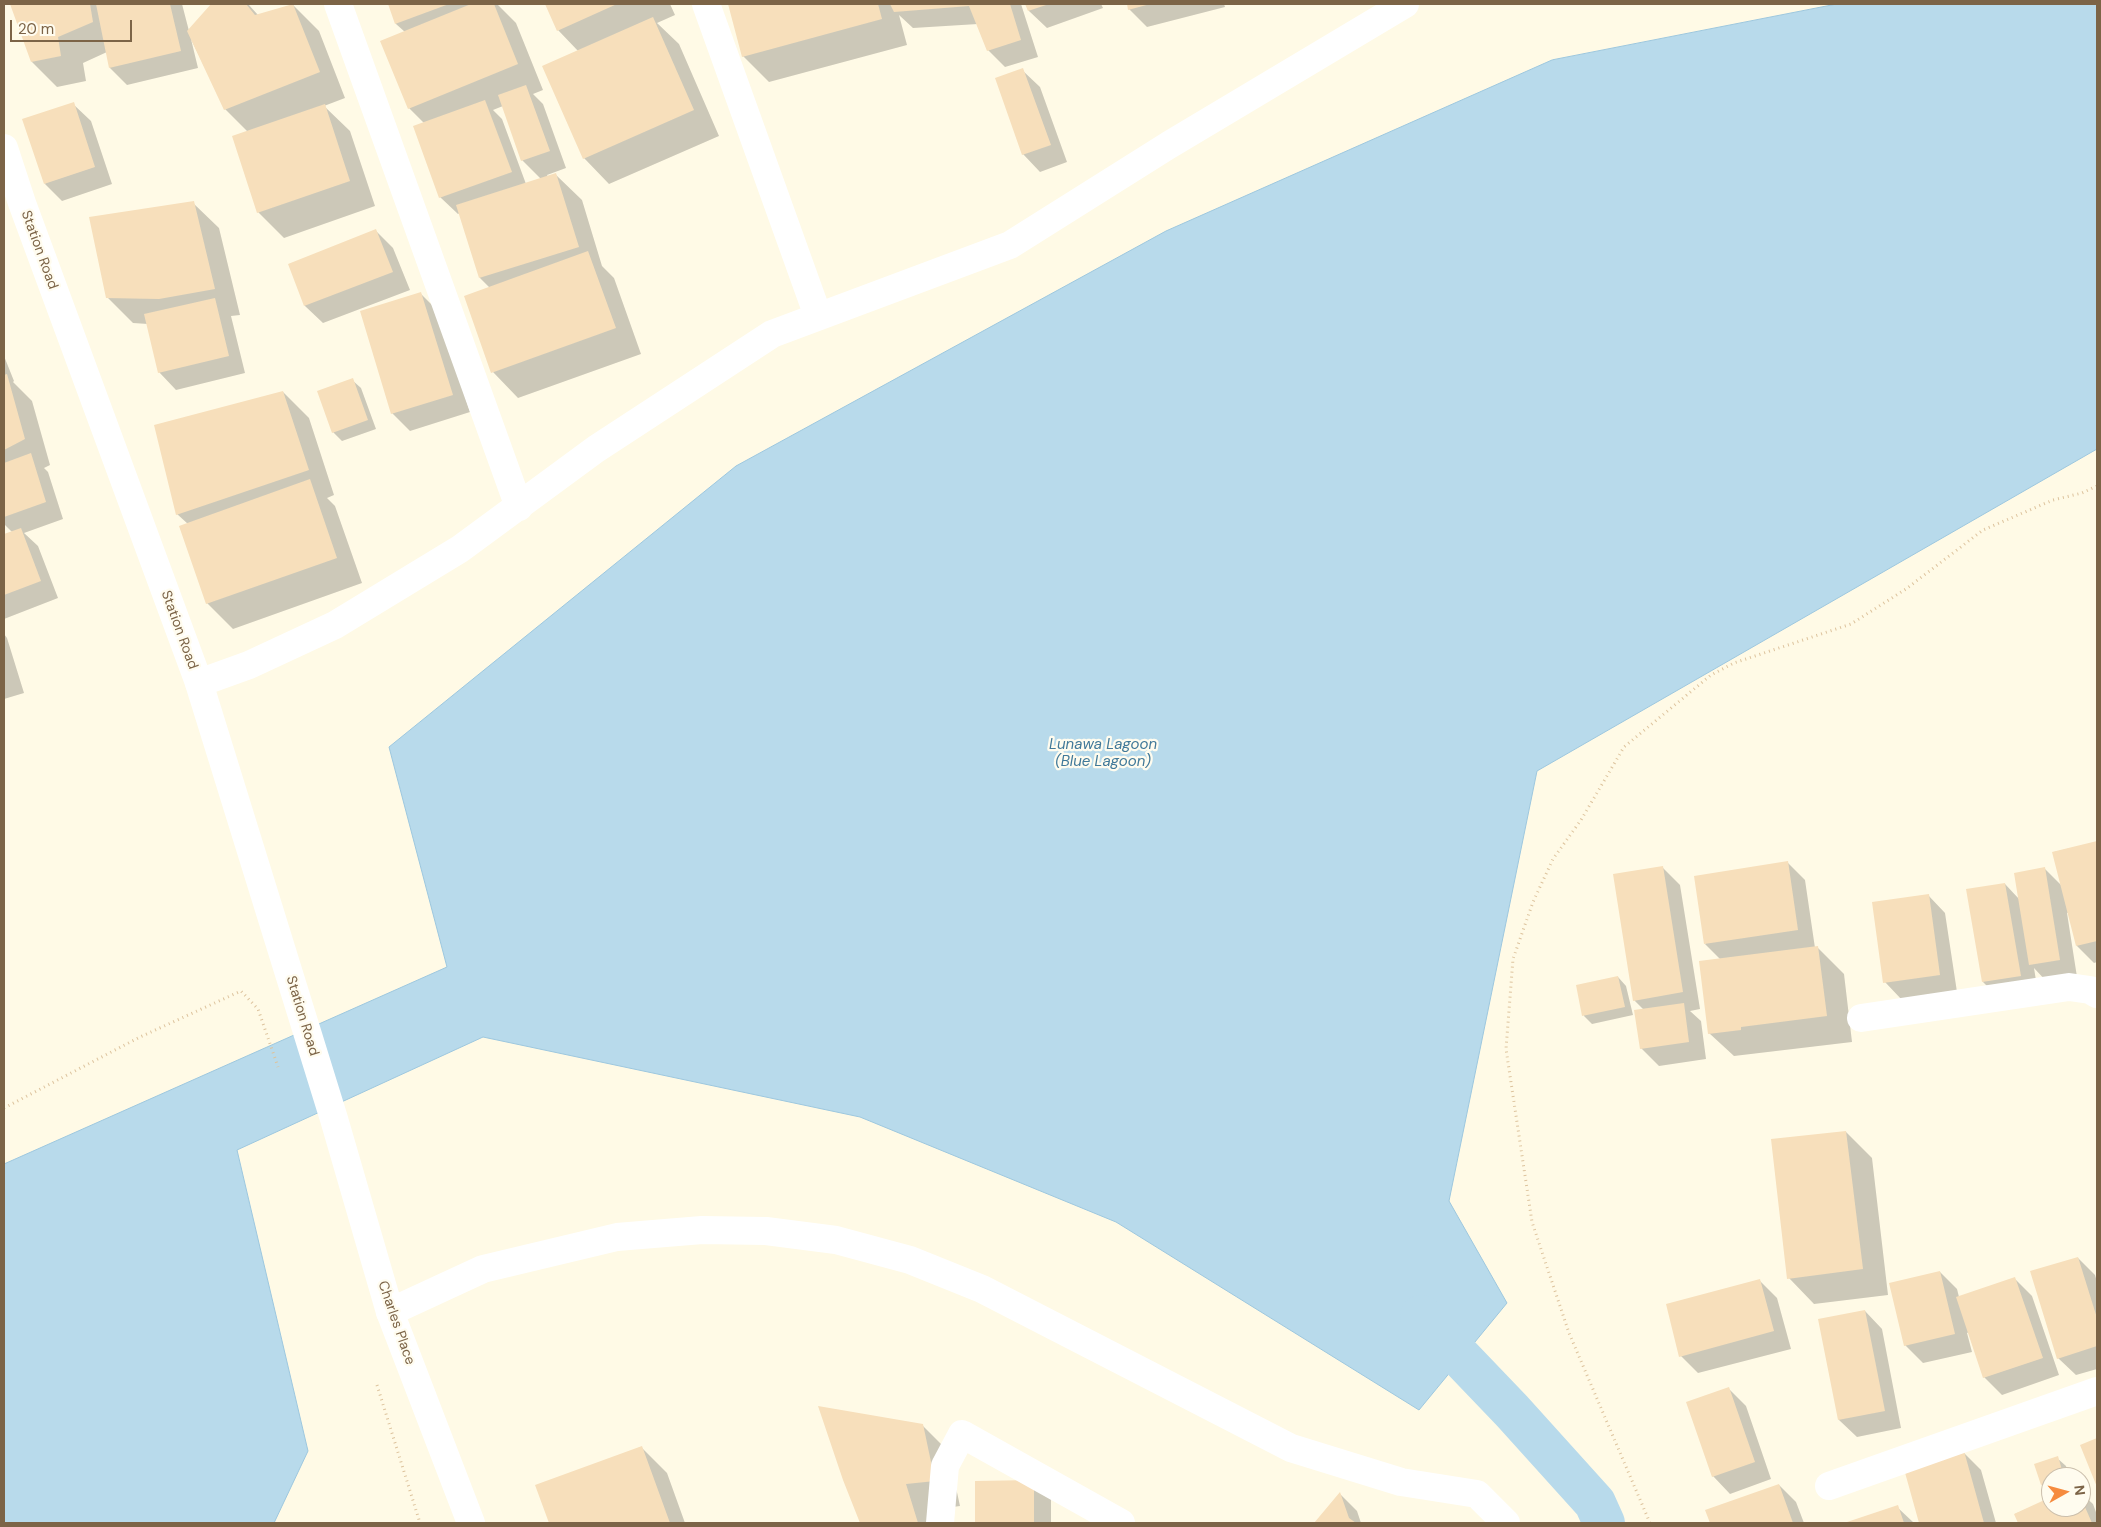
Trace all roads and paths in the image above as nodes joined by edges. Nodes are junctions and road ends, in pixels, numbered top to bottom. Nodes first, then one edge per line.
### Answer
1 (338, 4) edge
2 (706, 4) edge
3 (1405, 4) edge
4 (4, 148) edge
5 (818, 316) junction
6 (2097, 486) edge
7 (519, 507) junction
8 (199, 683) junction
9 (2097, 994) edge
10 (258, 1009) dead end
11 (1861, 1018) dead end
12 (4, 1108) edge
13 (334, 1119) joint
14 (390, 1312) junction
15 (2097, 1391) edge
16 (1828, 1486) dead end
17 (471, 1523) edge
18 (940, 1523) edge
19 (1121, 1523) edge
20 (1506, 1523) edge
21 (1650, 1523) edge

1 - 7 street
2 - 5 street
3 - 5 street
4 - 8 street, Station Road
5 - 7 street
6 - 21 path
7 - 8 street
8 - 13 street, Station Road
9 - 11 street
10 - 12 path
13 - 14 street, Charles Place
14 - 17 street, Charles Place
14 - 20 street
15 - 16 street
18 - 19 street

